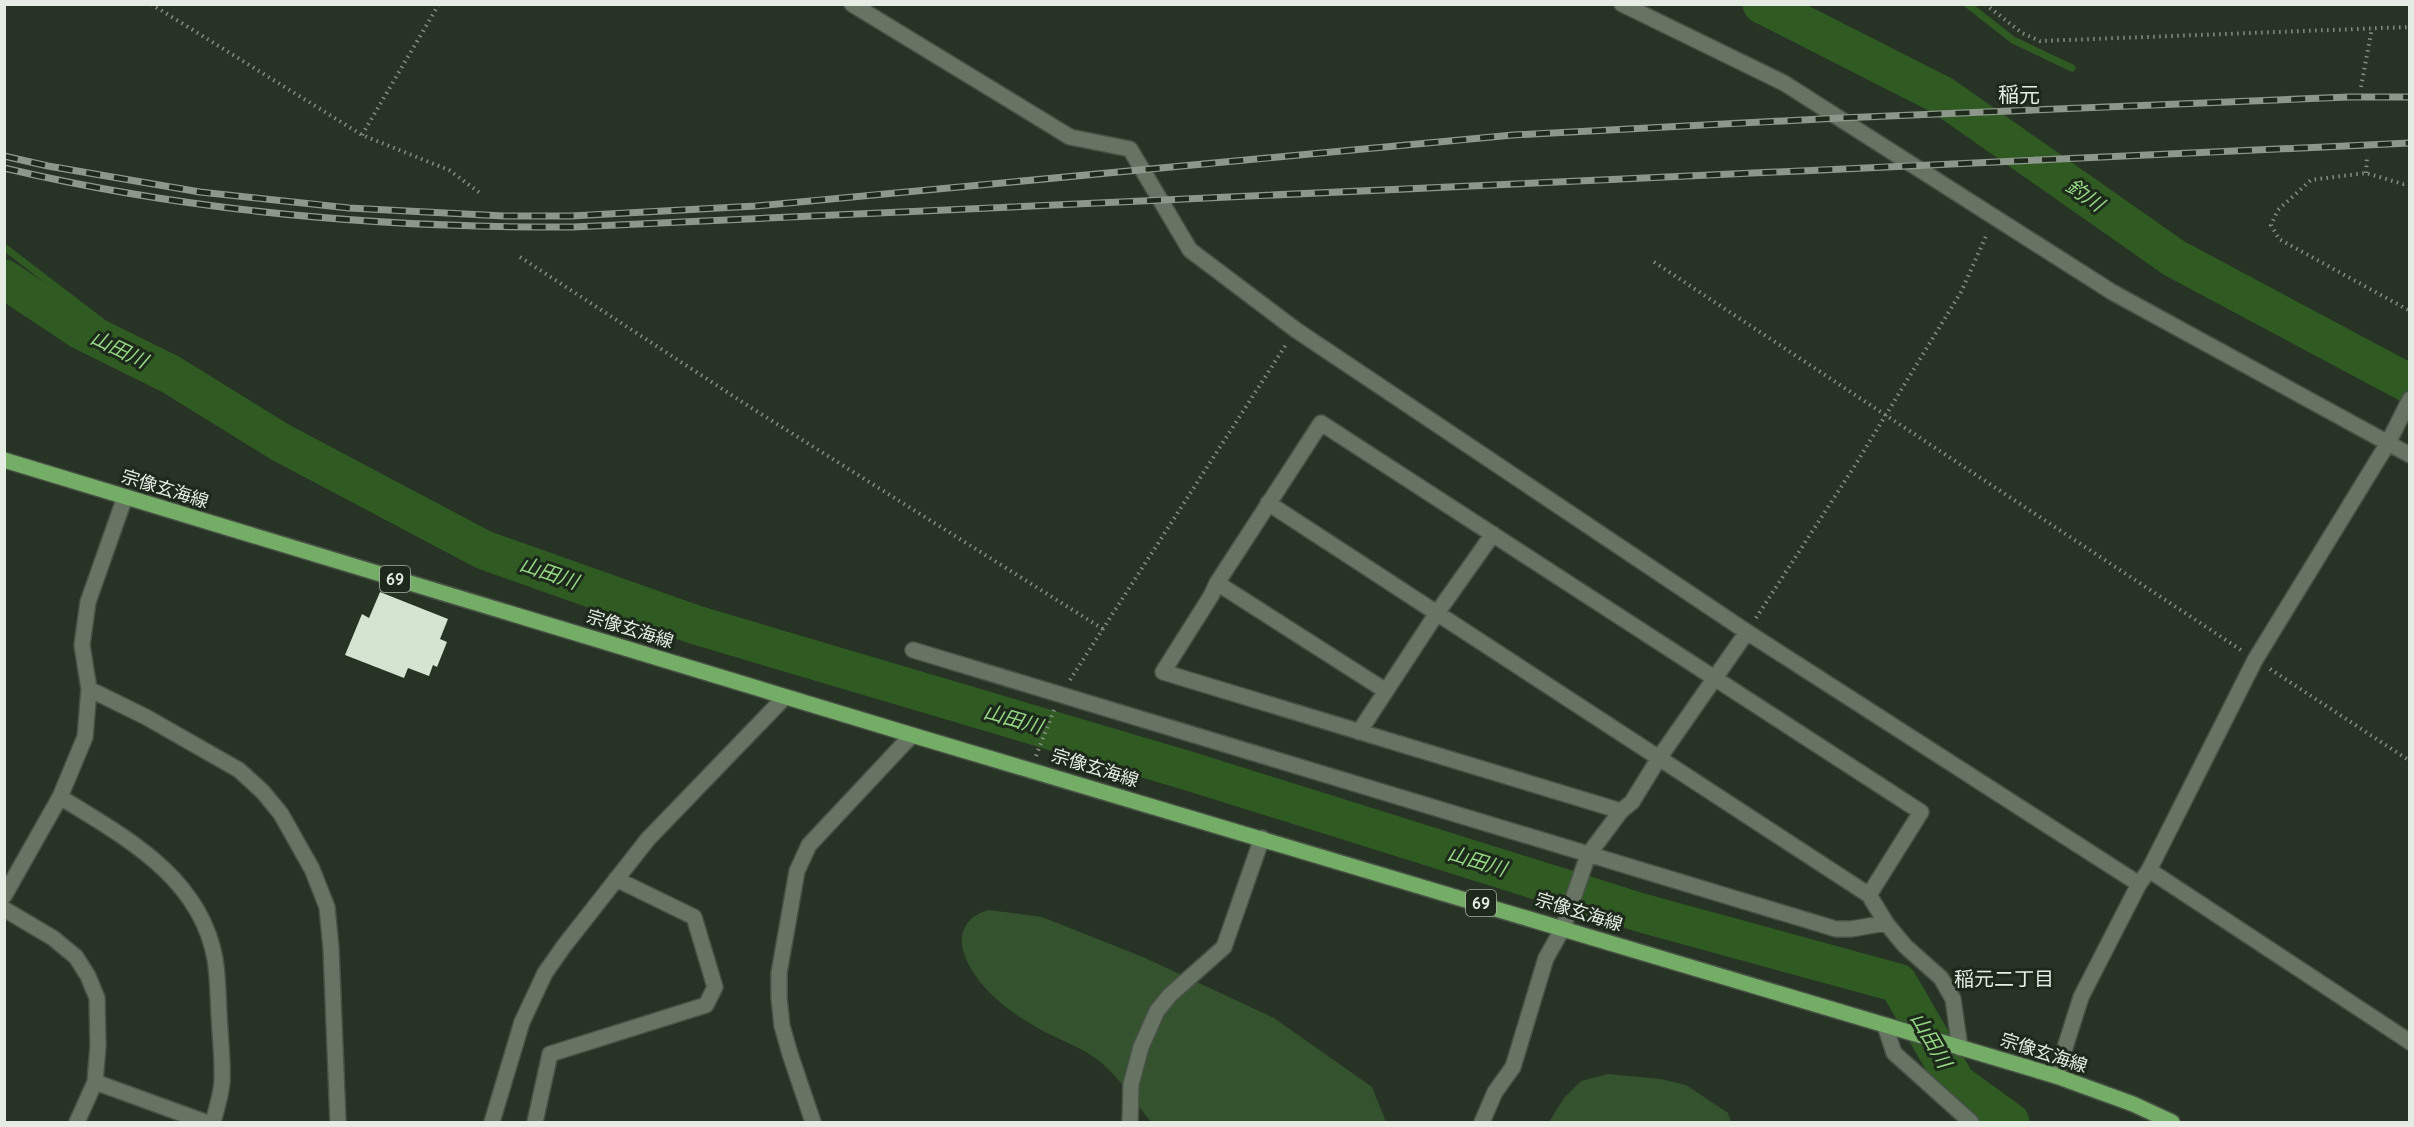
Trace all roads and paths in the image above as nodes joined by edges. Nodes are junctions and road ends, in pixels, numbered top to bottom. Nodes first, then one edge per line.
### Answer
1 (150, 4) edge
2 (439, 4) edge
3 (852, 4) edge
4 (1622, 4) edge
5 (1985, 4) edge
6 (2409, 27) edge
7 (2372, 28) junction
8 (2361, 87) dead end
9 (362, 135) junction
10 (2367, 158) dead end
11 (2366, 173) junction
12 (2409, 183) edge
13 (480, 193) dead end
14 (1995, 216) junction
15 (520, 257) dead end
16 (1654, 262) dead end
17 (2409, 311) edge
18 (1296, 330) junction
19 (2409, 399) edge
20 (1884, 414) junction
21 (2388, 440) junction
22 (2409, 455) edge
23 (4, 460) edge
24 (125, 497) junction
25 (1268, 504) junction
26 (1493, 534) junction
27 (1217, 583) junction
28 (1437, 613) junction
29 (1103, 629) junction
30 (1747, 632) junction
31 (913, 650) dead end
32 (2255, 660) junction
33 (1715, 678) junction
34 (89, 689) junction
35 (1386, 691) junction
36 (1060, 696) junction
37 (785, 697) junction
38 (1359, 732) junction
39 (912, 735) junction
40 (1659, 758) junction
41 (2409, 761) edge
42 (1031, 770) junction
43 (60, 797) junction
44 (1621, 811) junction
45 (1262, 838) junction
46 (1588, 855) junction
47 (2149, 870) junction
48 (616, 879) junction
49 (2139, 884) junction
50 (4, 896) edge
51 (1869, 896) junction
52 (4, 909) edge
53 (1886, 923) junction
54 (1563, 928) junction
55 (1885, 1026) junction
56 (2409, 1042) edge
57 (1960, 1048) junction
58 (2056, 1076) junction
59 (95, 1082) junction
60 (77, 1122) edge
61 (205, 1122) edge
62 (213, 1122) edge
63 (338, 1122) edge
64 (492, 1122) edge
65 (535, 1122) edge
66 (813, 1122) edge
67 (1130, 1122) edge
68 (1482, 1122) edge
69 (1971, 1122) edge
70 (2172, 1122) edge

1 - 9 path
2 - 9 path
3 - 18 street
4 - 14 street
5 - 7 path
6 - 7 path
7 - 8 path
9 - 13 path
10 - 11 path
11 - 12 path
11 - 17 path
14 - 20 path
14 - 21 street
15 - 29 path
16 - 20 path
18 - 29 path
18 - 30 street
19 - 21 street
20 - 30 path
20 - 32 path
21 - 22 street
21 - 32 street
23 - 24 main road, 宗像玄海線 / 69
24 - 34 street
24 - 37 main road, 宗像玄海線 / 69
25 - 26 street
25 - 27 street
25 - 28 street
26 - 28 street
26 - 33 street
27 - 35 street
27 - 38 street
28 - 35 street
28 - 40 street
29 - 36 path
30 - 33 street
30 - 49 street
31 - 36 street
32 - 41 path
32 - 47 street
33 - 40 street
33 - 51 street
34 - 43 street
34 - 63 street
35 - 38 street
36 - 42 path
36 - 46 street
37 - 39 main road, 宗像玄海線 / 69
37 - 48 street
38 - 44 street
39 - 42 main road, 宗像玄海線 / 69
39 - 66 street
40 - 44 street
40 - 51 street
42 - 45 main road, 宗像玄海線 / 69
43 - 50 street
43 - 62 street
44 - 46 street
45 - 54 main road, 宗像玄海線 / 69
45 - 67 street
46 - 53 street
46 - 54 street
47 - 49 street
47 - 56 street
48 - 64 street
48 - 65 street
49 - 58 street
51 - 53 street
52 - 59 street
53 - 57 street
54 - 55 main road, 宗像玄海線 / 69
54 - 68 street
55 - 57 main road, 宗像玄海線 / 69
55 - 69 street
57 - 58 main road, 宗像玄海線 / 69
58 - 70 main road, 宗像玄海線 / 69
59 - 60 street
59 - 61 street

